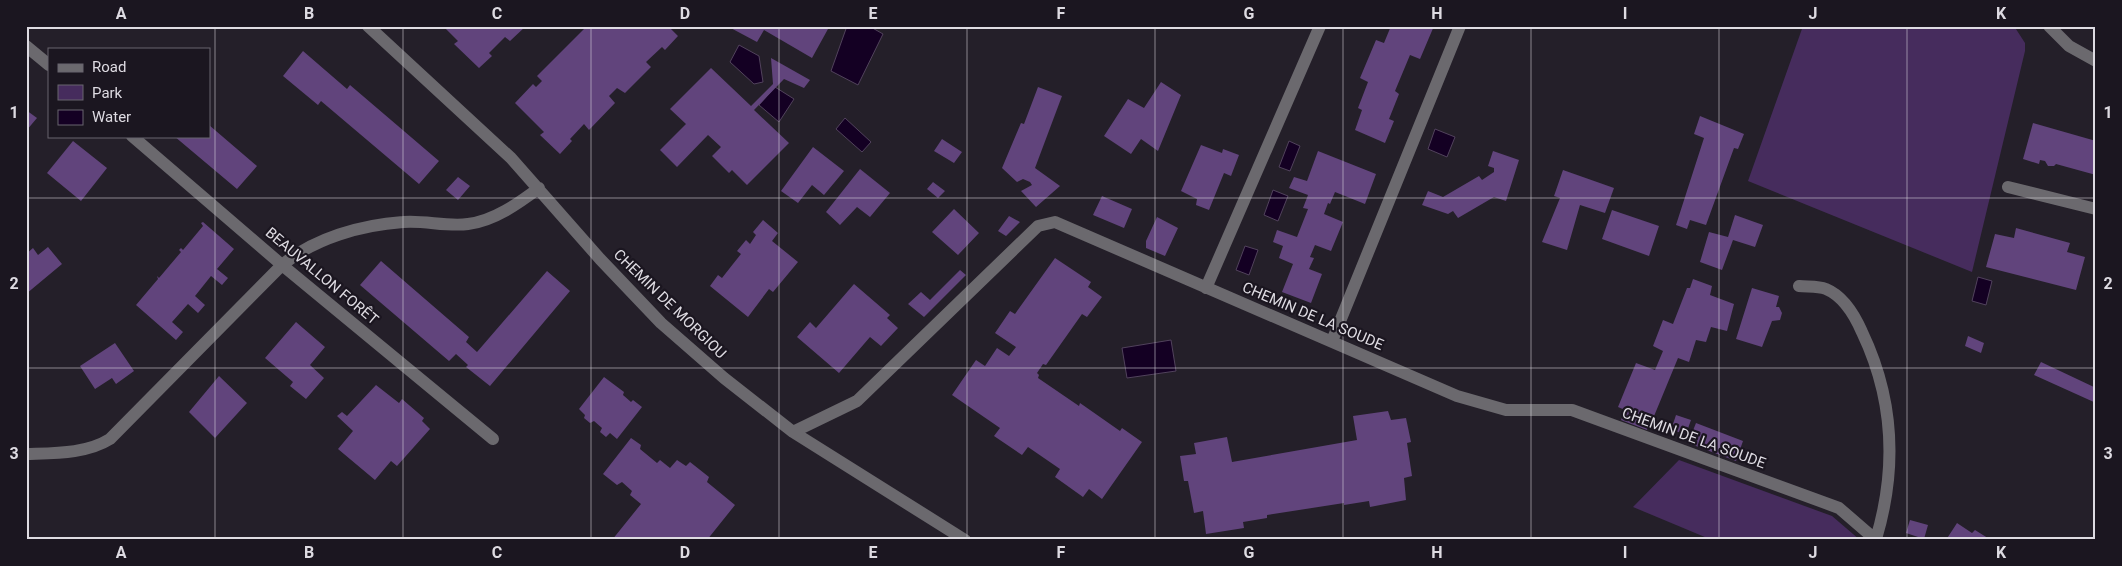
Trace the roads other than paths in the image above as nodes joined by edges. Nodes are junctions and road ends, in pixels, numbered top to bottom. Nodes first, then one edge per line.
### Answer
1 (368, 26) edge
2 (1320, 26) edge
3 (1460, 26) edge
4 (2049, 26) edge
5 (26, 46) edge
6 (2096, 61) edge
7 (48, 64) edge
8 (134, 138) edge
9 (2008, 187) dead end
10 (539, 188) junction
11 (2096, 209) edge
12 (282, 265) junction
13 (1799, 286) dead end
14 (1206, 288) junction
15 (1332, 340) junction
16 (793, 432) junction
17 (493, 438) dead end
18 (26, 454) edge
19 (965, 540) edge
20 (1876, 540) edge

1 - 10 street, CHEMIN DE MORGIOU
2 - 14 street
3 - 15 street
4 - 6 street
5 - 7 street
8 - 12 street, BEAUVALLON FORÊT
9 - 11 street
10 - 12 street
10 - 16 street, CHEMIN DE MORGIOU
12 - 17 street, BEAUVALLON FORÊT
12 - 18 street
13 - 20 street
14 - 15 street, CHEMIN DE LA SOUDE
14 - 16 street, CHEMIN DE LA SOUDE
15 - 20 street, CHEMIN DE LA SOUDE
16 - 19 street, CHEMIN DE MORGIOU

